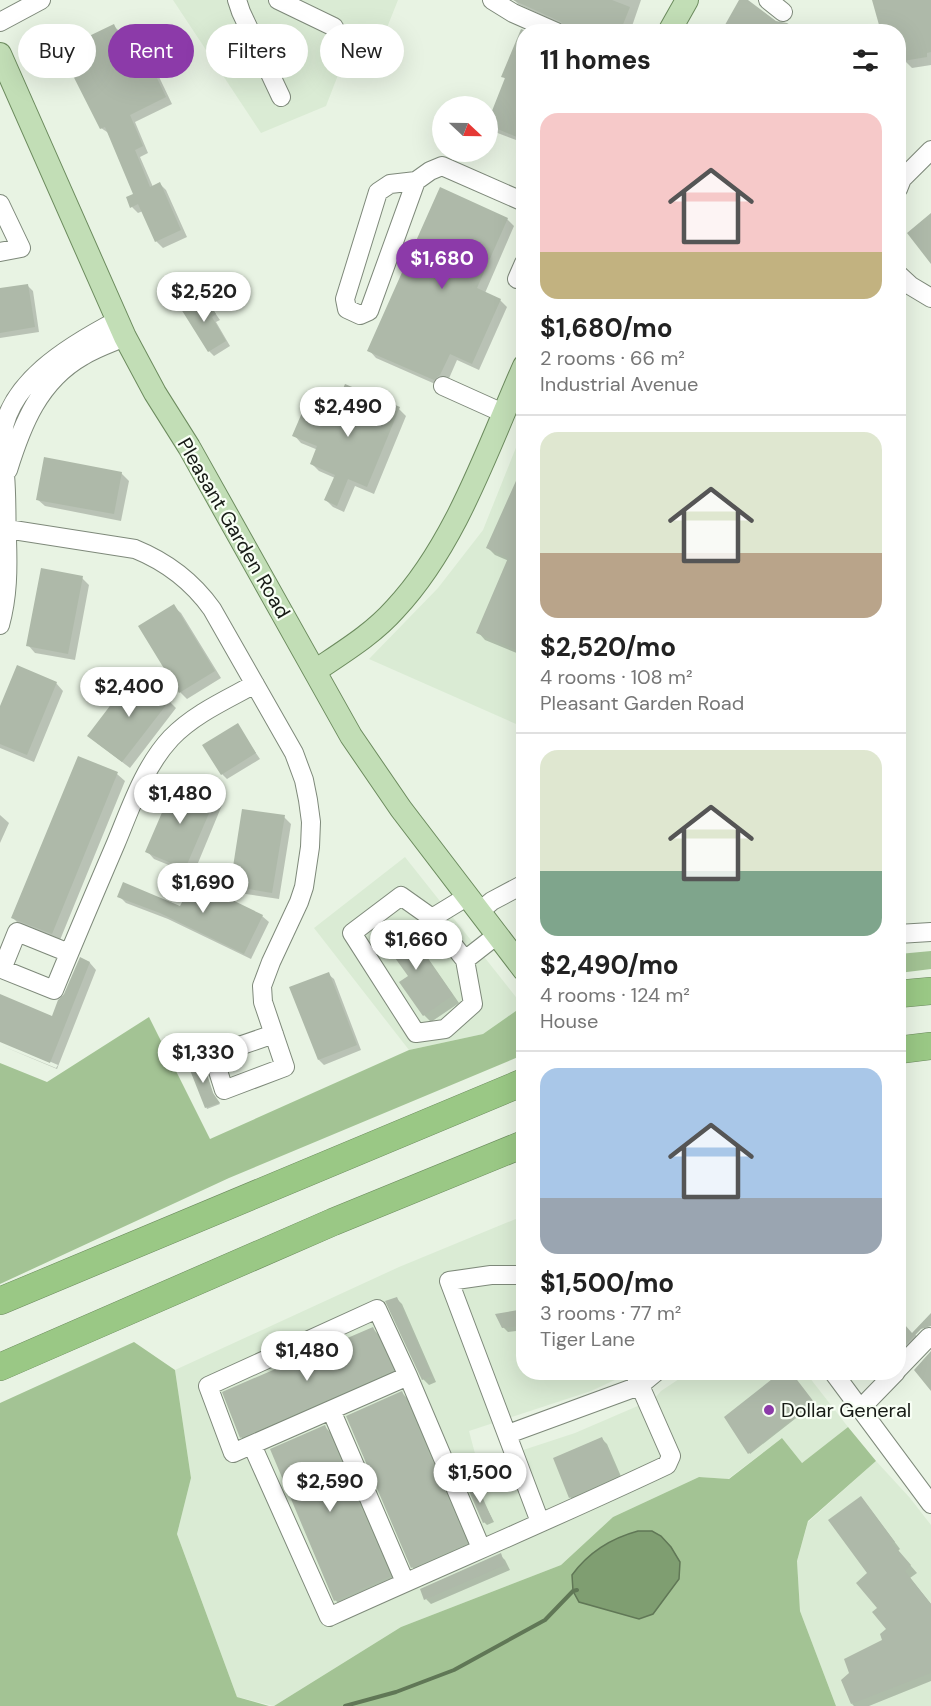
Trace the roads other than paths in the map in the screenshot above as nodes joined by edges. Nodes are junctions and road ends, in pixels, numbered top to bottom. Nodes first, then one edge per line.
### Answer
1 (41, 0) edge
2 (237, 0) edge
3 (278, 0) edge
4 (492, 0) edge
5 (687, 0) edge
6 (0, 22) edge
7 (328, 24) edge
8 (538, 24) edge
9 (674, 24) edge
10 (0, 54) edge
11 (281, 97) dead end
12 (931, 150) edge
13 (906, 175) edge
14 (416, 182) junction
15 (516, 198) edge
16 (0, 204) edge
17 (0, 252) edge
18 (906, 281) edge
19 (931, 298) edge
20 (122, 329) junction
21 (516, 384) edge
22 (443, 386) dead end
23 (503, 412) junction
24 (7, 529) junction
25 (1, 614) edge
26 (315, 670) junction
27 (255, 684) junction
28 (516, 888) edge
29 (474, 903) junction
30 (432, 918) junction
31 (931, 932) edge
32 (906, 934) edge
33 (497, 935) junction
34 (69, 953) dead end
35 (465, 960) junction
36 (516, 960) edge
37 (931, 991) edge
38 (906, 993) edge
39 (274, 1034) dead end
40 (931, 1046) edge
41 (906, 1049) edge
42 (516, 1085) edge
43 (516, 1147) edge
44 (516, 1275) edge
45 (0, 1301) edge
46 (929, 1337) dead end
47 (906, 1361) edge
48 (0, 1367) edge
49 (408, 1376) junction
50 (634, 1380) edge
51 (636, 1380) edge
52 (839, 1380) edge
53 (888, 1380) edge
54 (861, 1408) junction
55 (331, 1410) junction
56 (508, 1434) junction
57 (252, 1445) junction
58 (931, 1504) edge
59 (540, 1522) junction
60 (481, 1548) junction
61 (405, 1582) junction

1 - 6 street
2 - 11 street
3 - 7 street
4 - 8 street
5 - 9 main road
10 - 20 main road, Pleasant Garden Road
12 - 13 street
14 - 14 street
14 - 15 street
16 - 17 street
18 - 19 street
20 - 24 street
20 - 26 main road, Pleasant Garden Road
21 - 23 main road
22 - 23 street
23 - 26 main road
24 - 25 street
24 - 27 street
26 - 29 main road, Pleasant Garden Road
27 - 34 street
27 - 39 street
28 - 29 street
29 - 30 street
29 - 33 main road, Pleasant Garden Road
30 - 35 street
30 - 35 street
31 - 32 street
33 - 35 street
33 - 36 main road, Pleasant Garden Road
37 - 38 highway
40 - 41 highway
42 - 45 highway
43 - 48 highway
44 - 56 street
46 - 47 street
49 - 55 street
49 - 57 street
49 - 60 street
50 - 56 street
51 - 59 street
52 - 54 street
53 - 54 street
54 - 58 street
55 - 57 street
55 - 61 street
56 - 59 street
57 - 61 street
59 - 60 street
60 - 61 street

